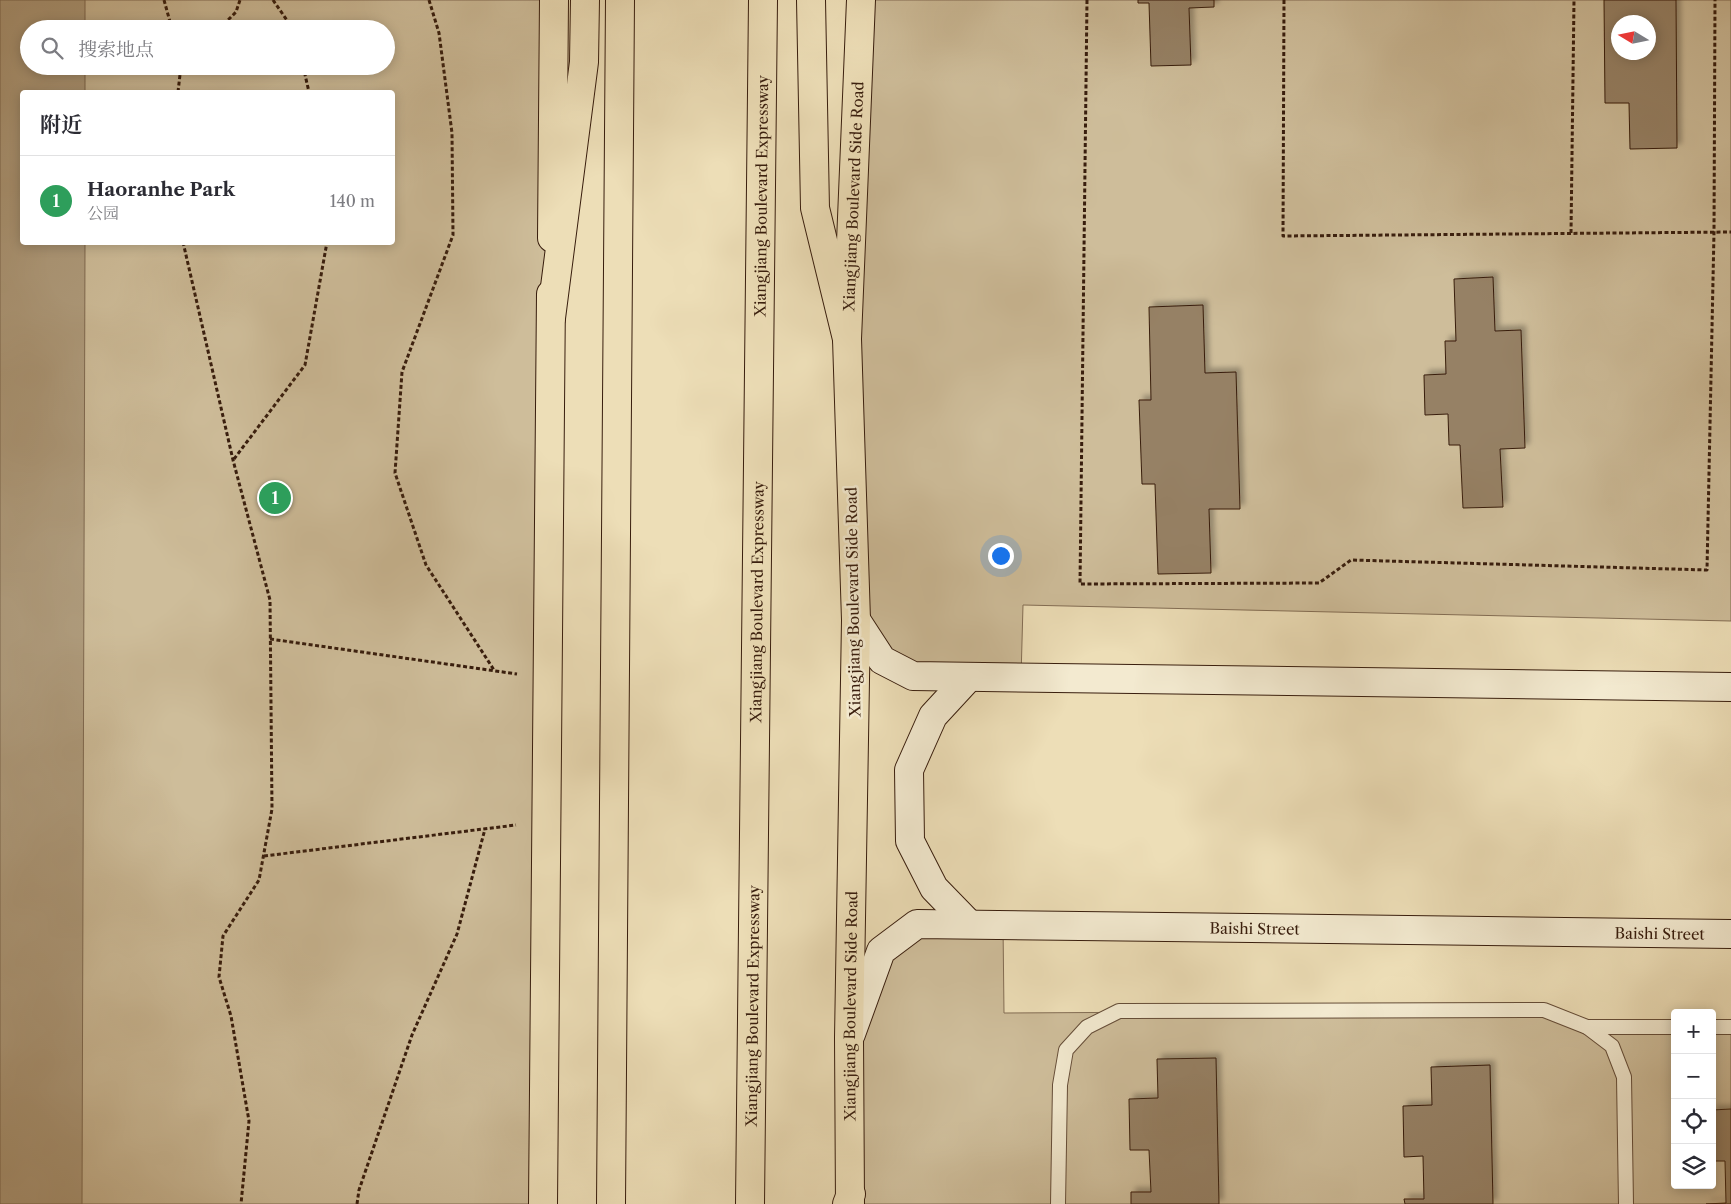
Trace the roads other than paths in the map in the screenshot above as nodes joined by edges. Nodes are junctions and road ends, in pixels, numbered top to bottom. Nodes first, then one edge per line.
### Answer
1 (554, 0) edge
2 (585, 0) edge
3 (620, 0) edge
4 (762, 0) edge
5 (811, 0) edge
6 (861, 0) edge
7 (551, 318) junction
8 (847, 339) junction
9 (856, 620) junction
10 (969, 677) junction
11 (1731, 686) edge
12 (969, 924) junction
13 (1731, 934) edge
14 (1731, 1026) edge
15 (1587, 1027) junction
16 (1671, 1027) edge
17 (1716, 1027) edge
18 (849, 1038) junction
19 (849, 1201) edge
20 (543, 1204) edge
21 (610, 1204) edge
22 (750, 1204) edge
23 (1058, 1204) edge
24 (1626, 1204) edge

1 - 7 main road
2 - 7 main road
3 - 21 main road
4 - 22 main road, Xiangjiang Boulevard Expressway
5 - 8 main road
6 - 8 main road, Xiangjiang Boulevard Side Road
7 - 20 main road
8 - 9 main road, Xiangjiang Boulevard Side Road
9 - 10 street
9 - 18 main road, Xiangjiang Boulevard Side Road
10 - 11 street
10 - 12 street
12 - 13 street, Baishi Street
12 - 18 street, Baishi Street
14 - 17 lane
15 - 16 lane
15 - 23 lane
15 - 24 lane
18 - 19 main road, Xiangjiang Boulevard Side Road

